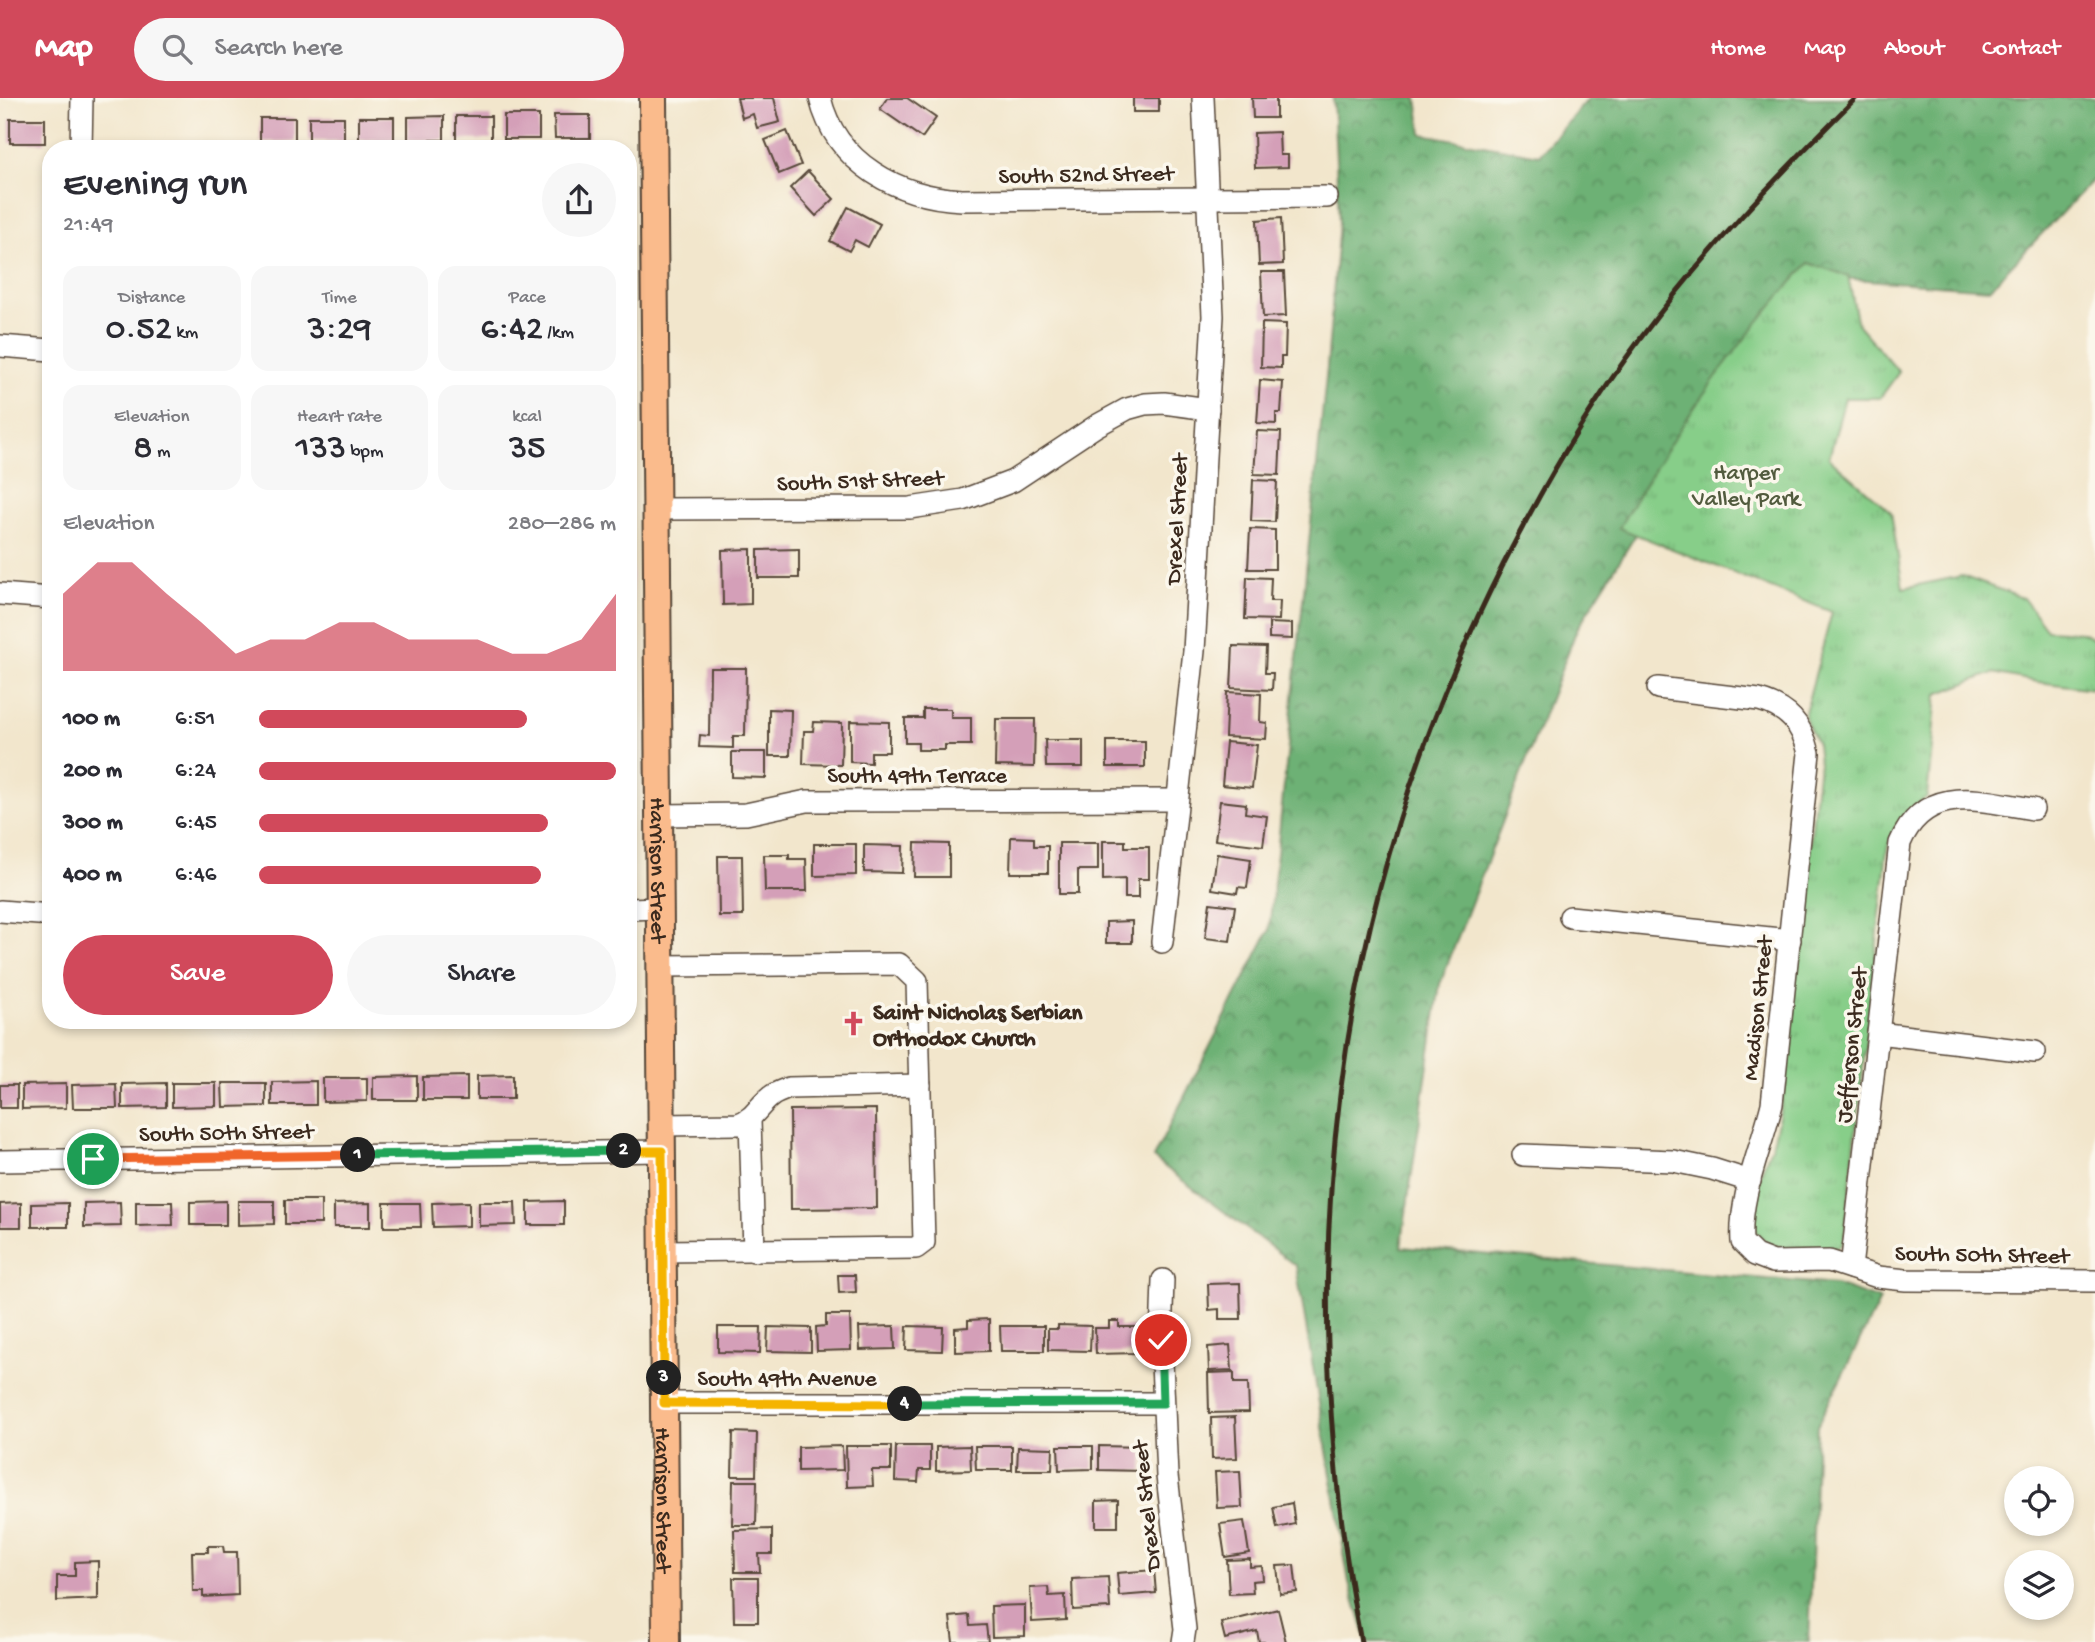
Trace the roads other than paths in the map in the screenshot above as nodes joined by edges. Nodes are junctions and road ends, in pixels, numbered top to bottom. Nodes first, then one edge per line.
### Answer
1 (82, 98) edge
2 (653, 98) edge
3 (820, 98) edge
4 (1203, 98) edge
5 (81, 140) edge
6 (1327, 197) dead end
7 (1208, 198) junction
8 (0, 346) edge
9 (42, 349) edge
10 (1208, 409) junction
11 (657, 509) junction
12 (0, 594) edge
13 (42, 597) edge
14 (1658, 688) dead end
15 (1177, 800) junction
16 (2034, 809) dead end
17 (659, 815) junction
18 (660, 908) junction
19 (637, 909) edge
20 (0, 912) edge
21 (42, 914) edge
22 (1570, 917) dead end
23 (1790, 940) junction
24 (1162, 942) dead end
25 (661, 966) junction
26 (1878, 1033) junction
27 (2035, 1052) dead end
28 (920, 1085) junction
29 (750, 1120) junction
30 (662, 1138) junction
31 (1523, 1155) dead end
32 (0, 1161) edge
33 (1750, 1181) junction
34 (1748, 1248) joint
35 (663, 1251) junction
36 (754, 1251) junction
37 (1852, 1268) junction
38 (1163, 1280) dead end
39 (2095, 1281) edge
40 (664, 1403) junction
41 (1163, 1403) junction
42 (666, 1642) edge
43 (1183, 1642) edge

1 - 5 street
2 - 11 main road, Harrison Street
3 - 7 street, South 52nd Street
4 - 7 street, Drexel Street
6 - 7 street, South 52nd Street
7 - 10 street, Drexel Street
8 - 9 street
10 - 11 street, South 51st Street
10 - 15 street, Drexel Street
11 - 17 main road, Harrison Street
12 - 13 street
14 - 23 street, Madison Street
15 - 17 street, South 49th Terrace
15 - 24 street, Drexel Street
16 - 26 street, Jefferson Street
17 - 18 main road, Harrison Street
18 - 19 street
18 - 25 main road, Harrison Street
20 - 21 street
22 - 23 street
23 - 33 street, Madison Street
25 - 28 street
25 - 30 main road, Harrison Street
26 - 27 street
26 - 37 street, Jefferson Street
28 - 29 street
28 - 36 street
29 - 30 street, South 50th Street
29 - 36 street
30 - 32 street, South 50th Street
30 - 35 main road, Harrison Street
31 - 33 street
33 - 34 street, Madison Street
34 - 37 street, South 50th Street
35 - 36 street
35 - 40 main road, Harrison Street
37 - 39 street, South 50th Street
38 - 41 street, Drexel Street
40 - 41 street, South 49th Avenue
40 - 42 main road, Harrison Street
41 - 43 street, Drexel Street

